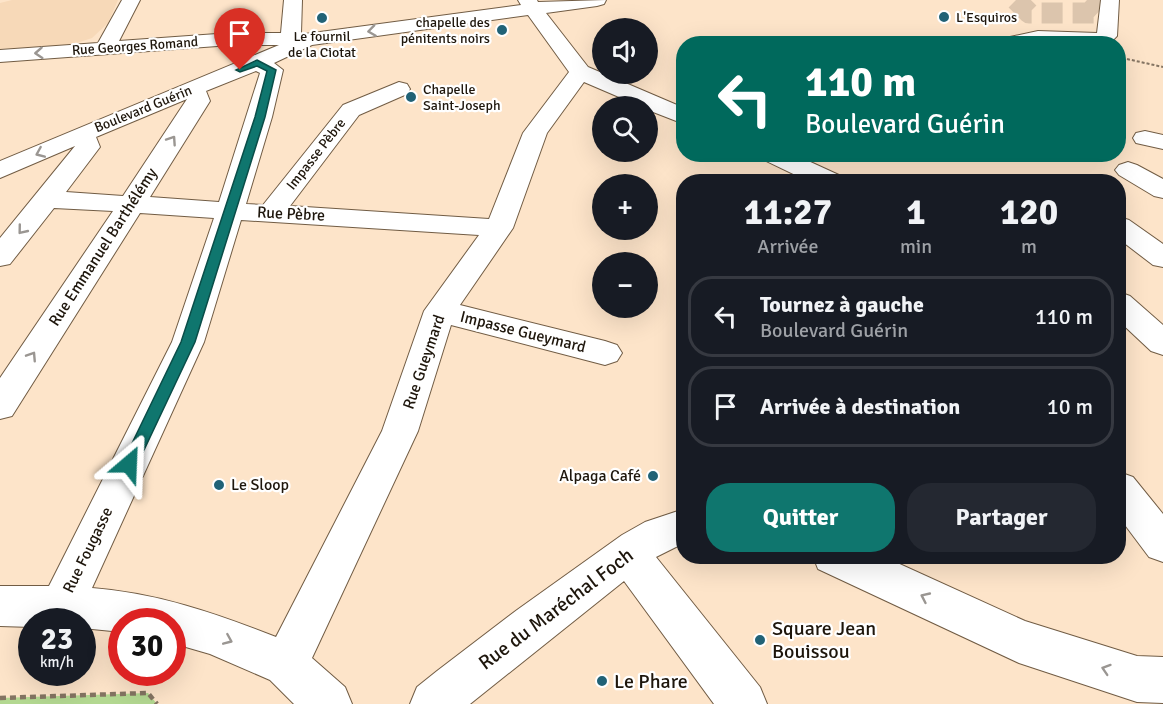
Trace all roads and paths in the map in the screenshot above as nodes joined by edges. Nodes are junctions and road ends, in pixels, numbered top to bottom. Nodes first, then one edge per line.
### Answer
1 (131, 0) edge
2 (293, 0) edge
3 (597, 0) edge
4 (1110, 0) edge
5 (530, 4) edge
6 (1107, 36) edge
7 (298, 39) junction
8 (105, 48) junction
9 (0, 56) edge
10 (1126, 59) edge
11 (257, 63) junction
12 (1163, 68) edge
13 (580, 72) junction
14 (399, 89) dead end
15 (190, 90) junction
16 (676, 114) edge
17 (78, 136) junction
18 (788, 162) edge
19 (0, 170) edge
20 (1128, 170) dead end
21 (815, 174) edge
22 (1163, 190) edge
23 (46, 199) junction
24 (129, 206) junction
25 (229, 211) junction
26 (271, 212) junction
27 (499, 228) junction
28 (1126, 231) edge
29 (0, 257) edge
30 (1163, 258) edge
31 (1126, 309) edge
32 (440, 311) junction
33 (1163, 343) edge
34 (605, 353) dead end
35 (0, 406) edge
36 (1126, 497) edge
37 (676, 527) edge
38 (1163, 544) edge
39 (628, 554) junction
40 (857, 564) edge
41 (0, 606) edge
42 (61, 607) junction
43 (108, 610) edge
44 (186, 626) edge
45 (286, 664) junction
46 (1163, 680) edge
47 (0, 698) edge
48 (157, 704) edge
49 (328, 704) edge
50 (434, 704) edge
51 (742, 704) edge

1 - 8 street
2 - 7 street
3 - 5 street, Boulevard Guérin
4 - 6 street
5 -> 7 street, Boulevard Guérin
5 - 13 street
7 - 8 street, Rue Georges Romand
7 - 11 street, Boulevard Guérin
8 -> 9 street, Rue Georges Romand
10 - 12 path
11 - 15 street, Boulevard Guérin
11 - 25 street, Rue Fougasse
13 - 16 street
13 - 27 street, Rue Gueymard
14 - 26 street, Impasse Pèbre
15 - 17 street, Boulevard Guérin
24 -> 15 street, Rue Emmanuel Barthélémy
17 -> 19 street, Boulevard Guérin
17 - 23 street
18 - 21 street
20 - 22 street
23 - 24 street, Rue Pèbre
23 -> 29 street
24 - 25 street, Rue Pèbre
35 -> 24 street, Rue Emmanuel Barthélémy
25 - 26 street, Rue Pèbre
25 - 42 street, Rue Fougasse
26 - 27 street, Rue Pèbre
27 - 32 street, Rue Gueymard
28 - 30 street
31 - 33 street
32 - 34 street, Impasse Gueymard
32 - 45 street, Rue Gueymard
36 - 38 street
37 - 39 street, Rue du Maréchal Foch
39 - 50 street, Rue du Maréchal Foch
39 - 51 street
46 -> 40 street
41 - 42 street
42 - 43 street
44 -> 45 street
45 - 49 street
47 - 48 path

